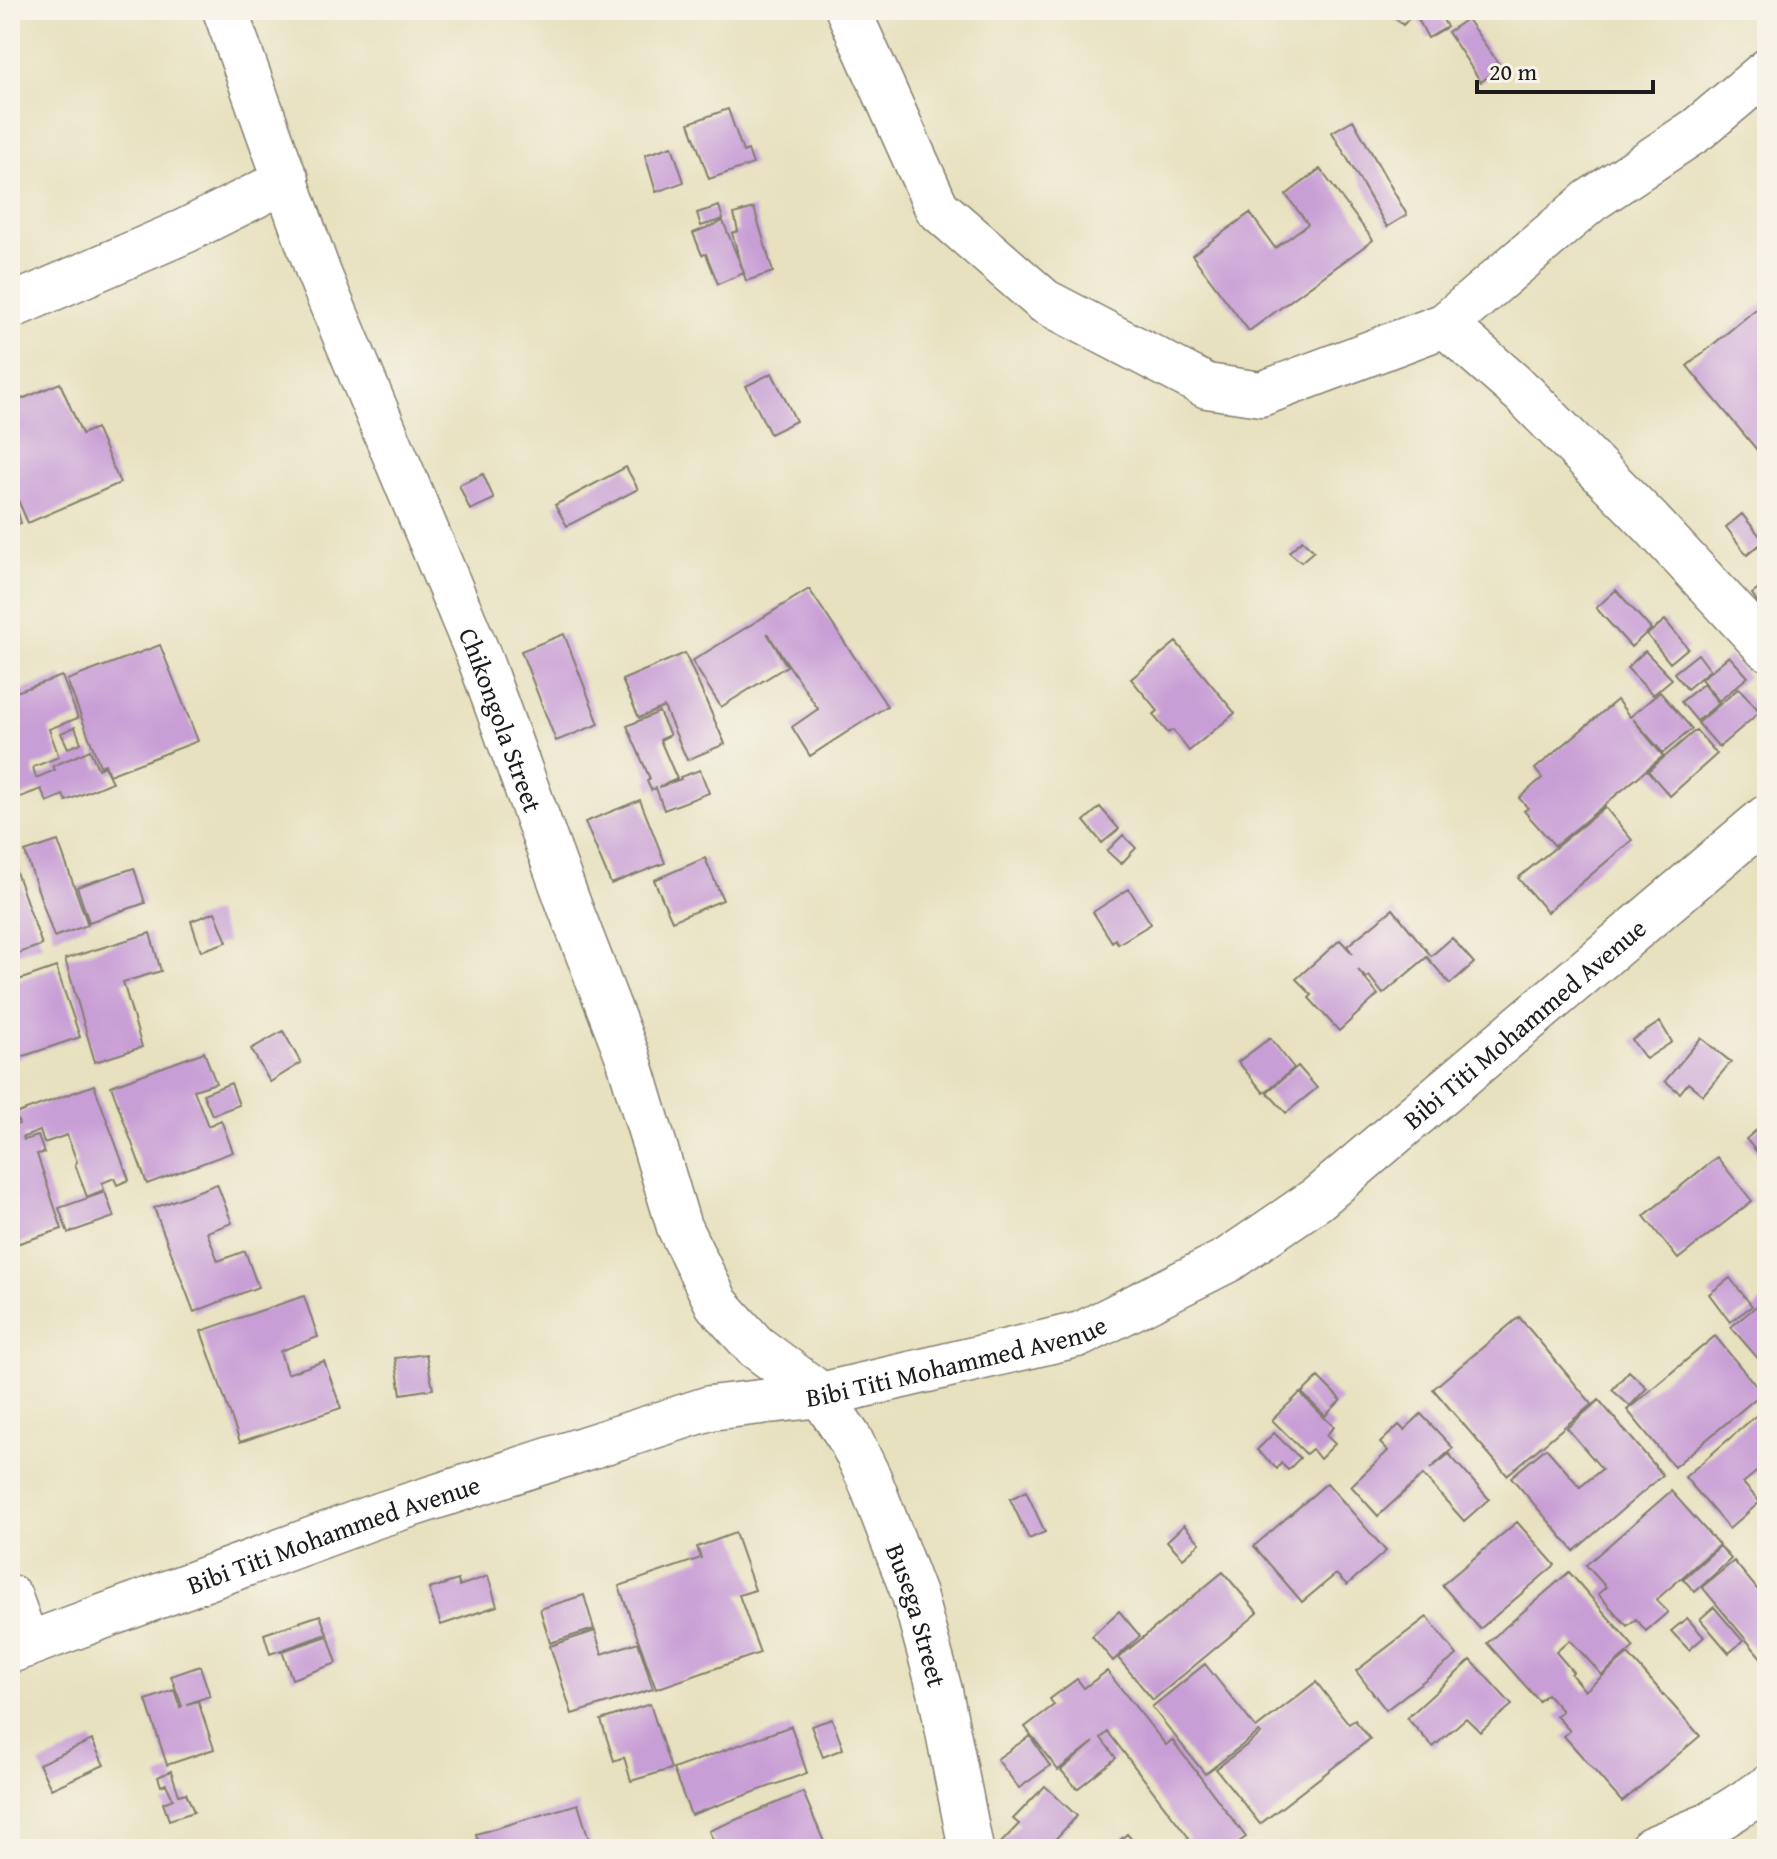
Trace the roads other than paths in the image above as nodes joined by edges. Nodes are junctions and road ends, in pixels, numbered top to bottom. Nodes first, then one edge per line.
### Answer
1 (225, 10) edge
2 (848, 10) edge
3 (1767, 71) edge
4 (287, 180) junction
5 (10, 307) edge
6 (1445, 325) junction
7 (1767, 648) edge
8 (1767, 817) edge
9 (821, 1395) junction
10 (10, 1597) edge
11 (18, 1648) edge
12 (1767, 1788) edge
13 (971, 1849) edge
14 (1651, 1849) edge

1 - 4 street, Chikongola Street
2 - 6 street
3 - 6 street
4 - 5 street
4 - 9 street, Chikongola Street
6 - 7 street
8 - 9 street, Bibi Titi Mohammed Avenue
9 - 11 street, Bibi Titi Mohammed Avenue
9 - 13 street, Busega Street
10 - 11 street
12 - 14 street

